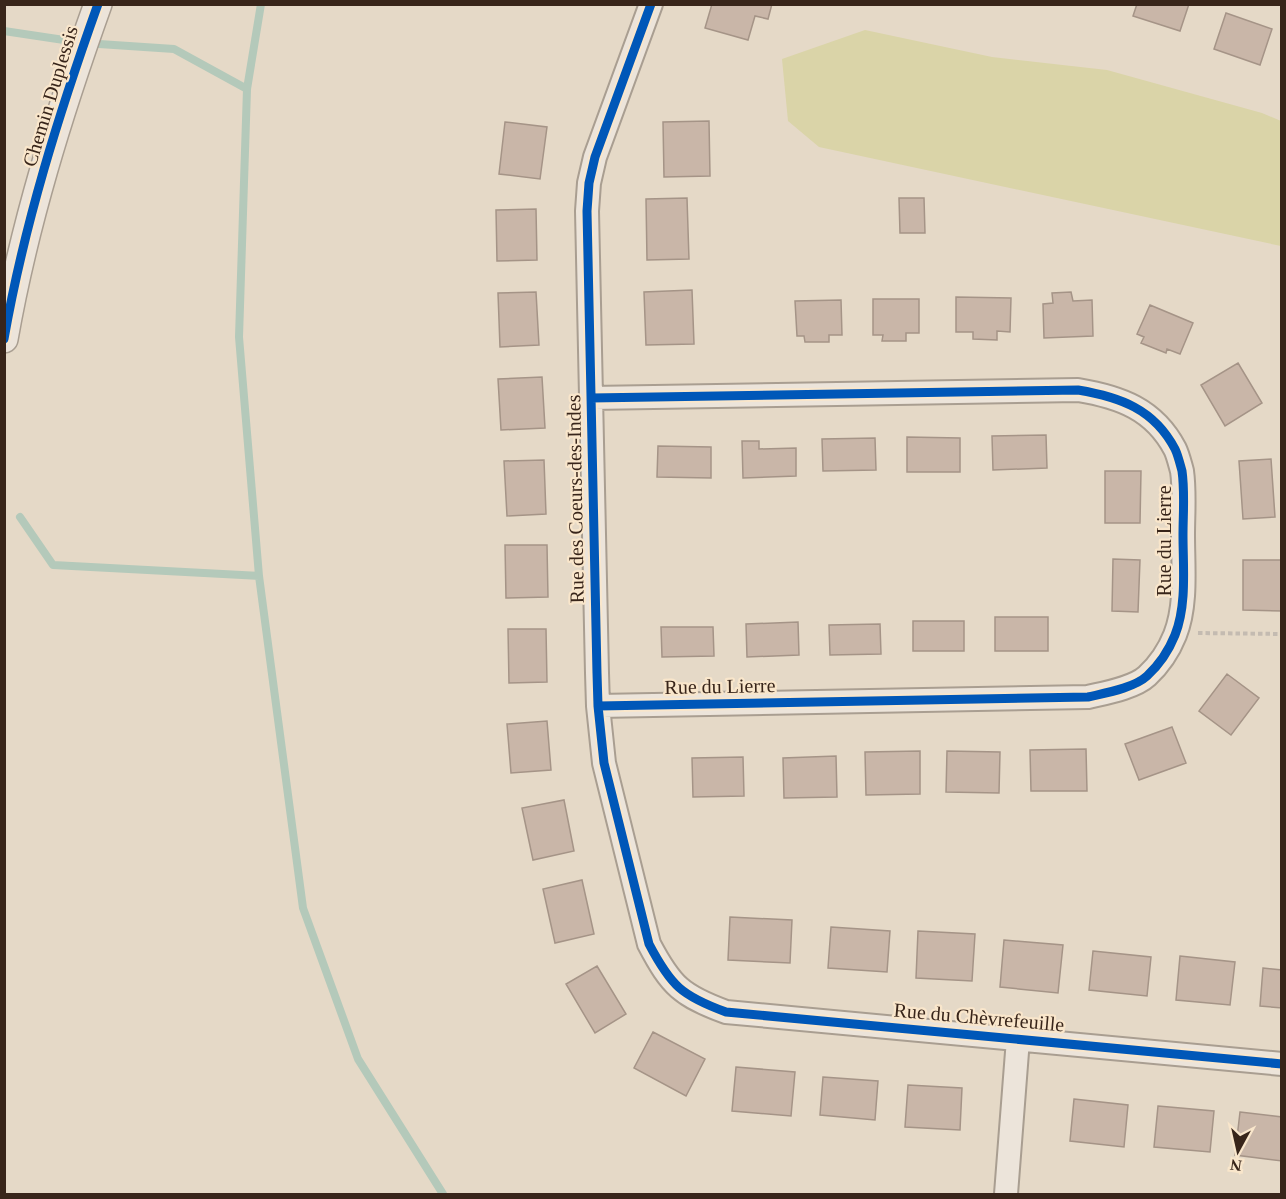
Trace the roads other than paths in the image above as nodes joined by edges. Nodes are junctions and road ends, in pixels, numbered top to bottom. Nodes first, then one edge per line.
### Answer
1 (98, 4) edge
2 (651, 4) edge
3 (4, 339) edge
4 (591, 398) junction
5 (598, 706) junction
6 (678, 988) joint
7 (1018, 1039) junction
8 (1281, 1064) edge
9 (1006, 1194) edge

1 - 3 street, Chemin Duplessis
2 - 4 street, Rue des Coeurs-des-Indes
4 - 5 street, Rue des Coeurs-des-Indes
4 - 5 street, Rue du Lierre
5 - 6 street, Rue des Coeurs-des-Indes
6 - 7 street, Rue du Chèvrefeuille
7 - 8 street, Rue du Chèvrefeuille
7 - 9 street

